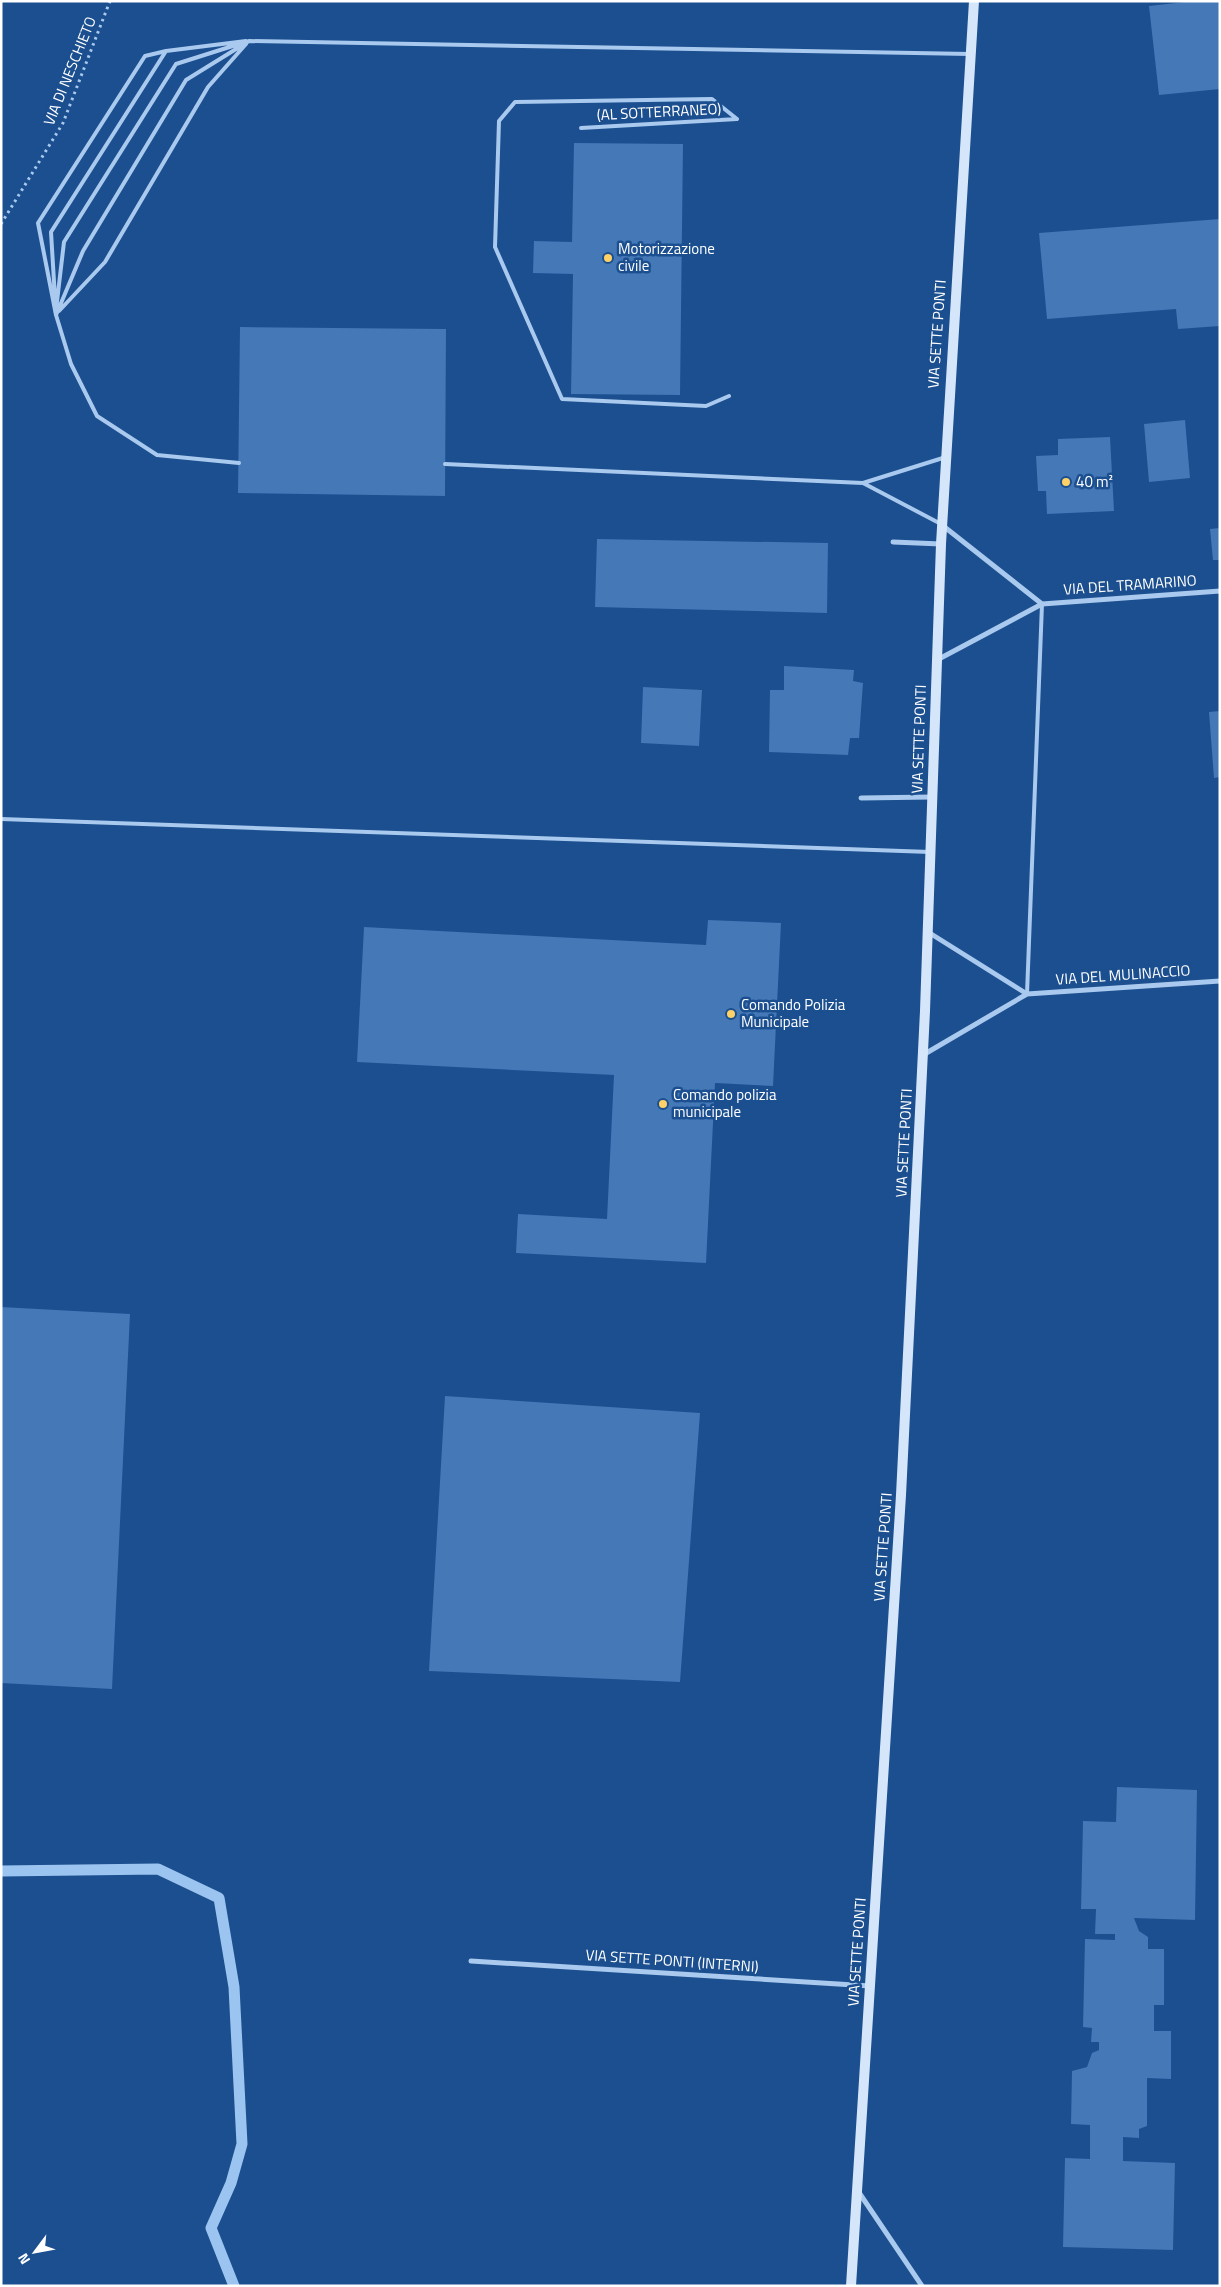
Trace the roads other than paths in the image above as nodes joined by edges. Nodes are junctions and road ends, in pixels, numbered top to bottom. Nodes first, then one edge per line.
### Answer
1 (974, 1) edge
2 (249, 41) junction
3 (166, 51) junction
4 (970, 54) junction
5 (581, 128) dead end
6 (56, 315) junction
7 (729, 396) dead end
8 (946, 457) junction
9 (239, 463) dead end
10 (445, 464) dead end
11 (863, 483) junction
12 (942, 525) junction
13 (893, 542) dead end
14 (941, 544) junction
15 (1220, 591) edge
16 (1042, 604) junction
17 (936, 661) junction
18 (932, 797) junction
19 (861, 798) dead end
20 (1, 819) edge
21 (930, 852) junction
22 (928, 932) junction
23 (1220, 981) edge
24 (1027, 994) junction
25 (923, 1055) junction
26 (471, 1961) dead end
27 (870, 1986) junction
28 (857, 2190) junction
29 (851, 2286) edge
30 (922, 2286) edge

1 - 4 main road, VIA SETTE PONTI
2 - 3 lane
2 - 4 lane
2 - 6 lane
2 - 6 lane
2 - 6 lane
3 - 6 lane
3 - 6 lane
4 - 8 main road, VIA SETTE PONTI
5 - 7 lane, (AL SOTTERRANEO)
6 - 9 lane
8 - 11 lane
8 - 12 main road, VIA SETTE PONTI
10 - 11 lane
11 - 12 lane
12 - 14 main road, VIA SETTE PONTI
12 - 16 street
13 - 14 street
14 - 17 main road, VIA SETTE PONTI
15 - 16 street, VIA DEL TRAMARINO
16 - 17 street, VIA DEL TRAMARINO
16 - 24 lane
17 - 18 main road, VIA SETTE PONTI
18 - 19 street
18 - 21 main road, VIA SETTE PONTI
20 - 21 lane
21 - 22 main road, VIA SETTE PONTI
22 - 24 street
22 - 25 main road, VIA SETTE PONTI
23 - 24 street, VIA DEL MULINACCIO
24 - 25 street, VIA DEL MULINACCIO
25 - 27 main road, VIA SETTE PONTI
26 - 27 street, VIA SETTE PONTI (INTERNI)
27 - 28 main road, VIA SETTE PONTI
28 - 29 main road, VIA SETTE PONTI
28 - 30 street

